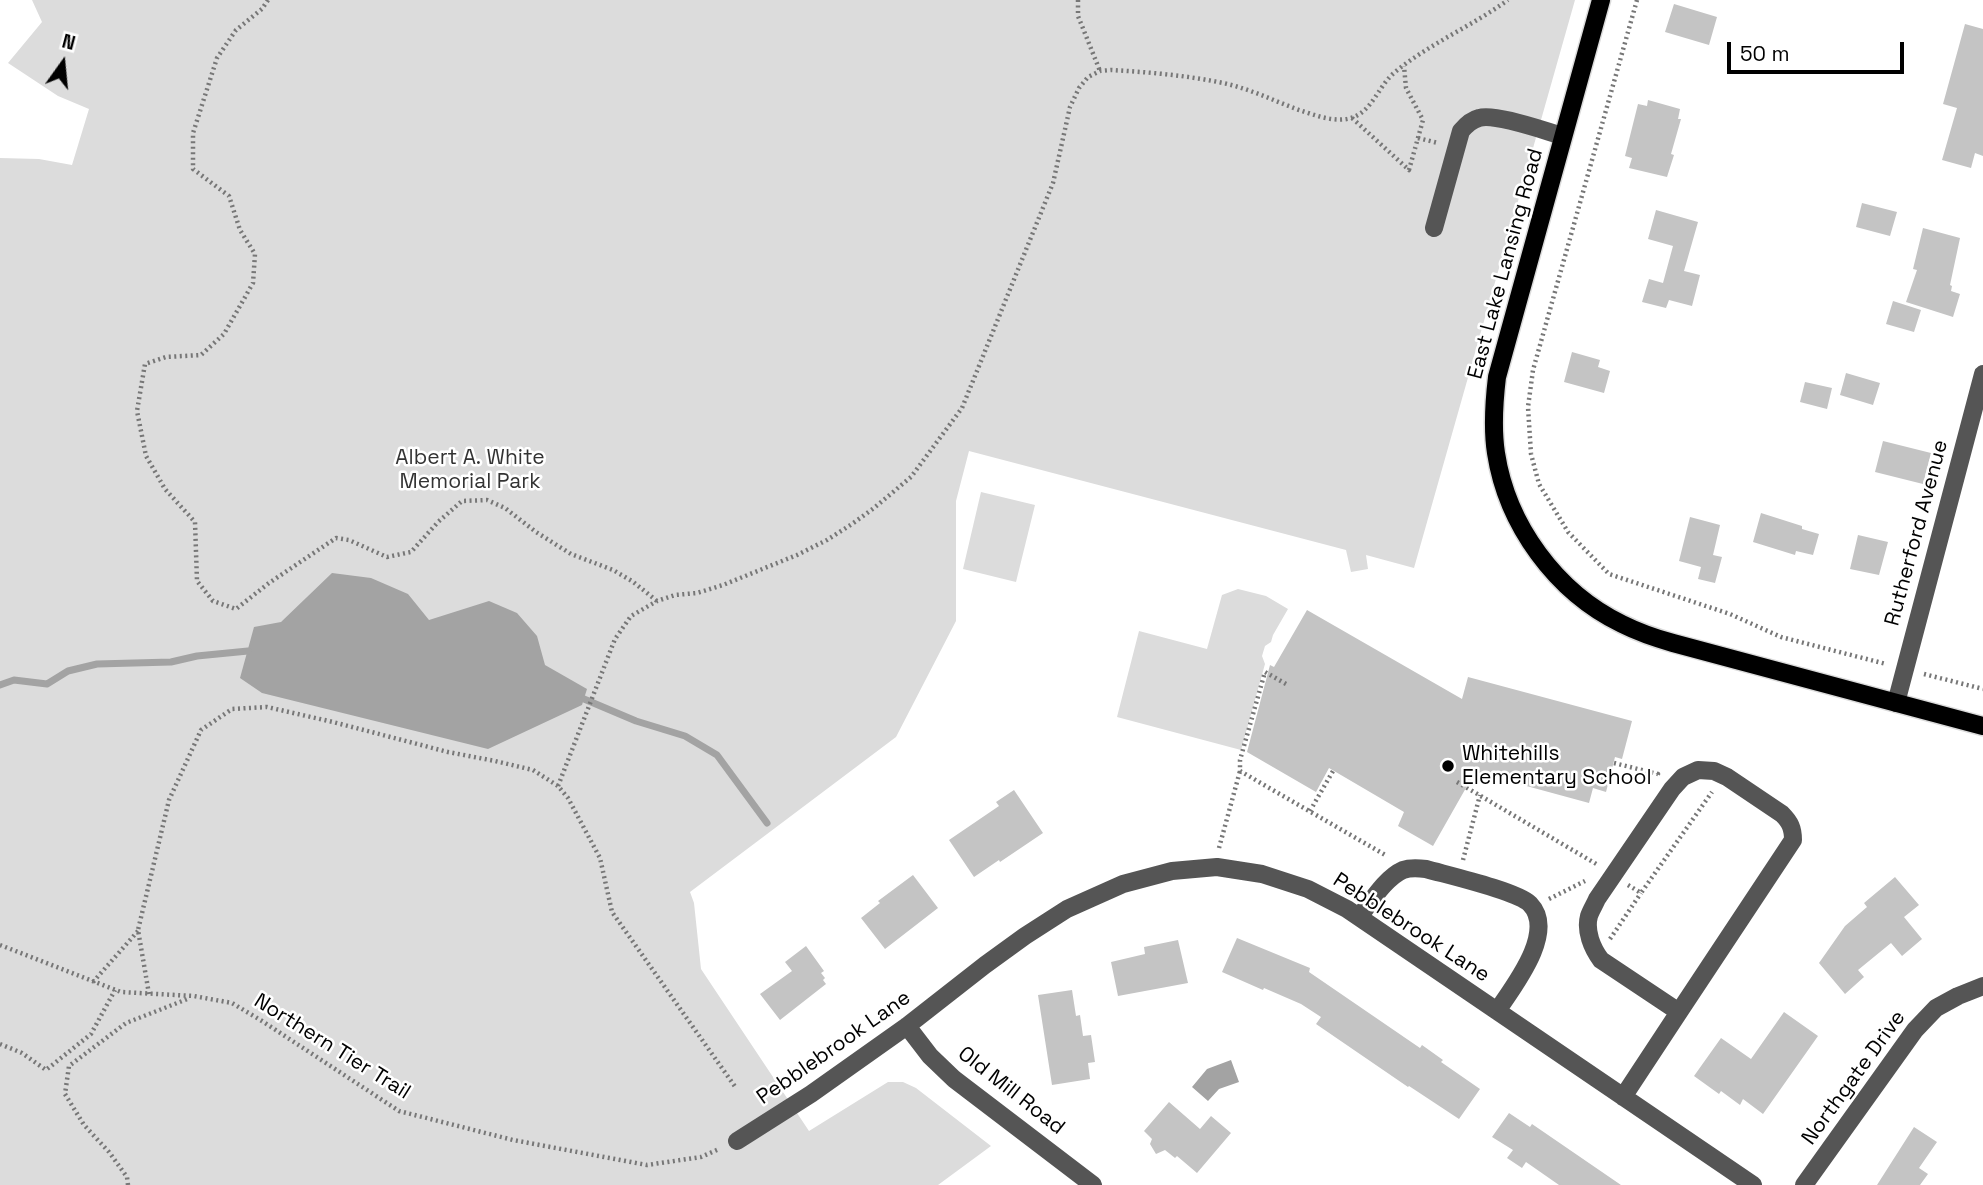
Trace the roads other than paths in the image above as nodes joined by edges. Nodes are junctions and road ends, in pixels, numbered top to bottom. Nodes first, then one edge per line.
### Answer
1 (1601, 0) edge
2 (1563, 136) junction
3 (1434, 228) dead end
4 (1983, 374) edge
5 (1896, 703) junction
6 (1983, 726) edge
7 (1359, 917) junction
8 (1983, 986) edge
9 (1497, 1011) junction
10 (1679, 1012) junction
11 (907, 1026) junction
12 (1623, 1097) junction
13 (730, 1144) road end
14 (1093, 1185) edge
15 (1753, 1185) edge
16 (1804, 1185) edge

1 - 2 main road, East Lake Lansing Road
2 - 3 street
2 - 5 main road, East Lake Lansing Road
4 - 5 street, Rutherford Avenue
5 - 6 main road, East Lake Lansing Road
7 - 9 street, Pebblebrook Lane
7 - 9 street
7 - 11 street, Pebblebrook Lane
8 - 16 street, Northgate Drive
9 - 12 street, Pebblebrook Lane
10 - 10 street
10 - 12 street
11 - 13 street, Pebblebrook Lane
11 - 14 street, Old Mill Road
12 - 15 street, Pebblebrook Lane

